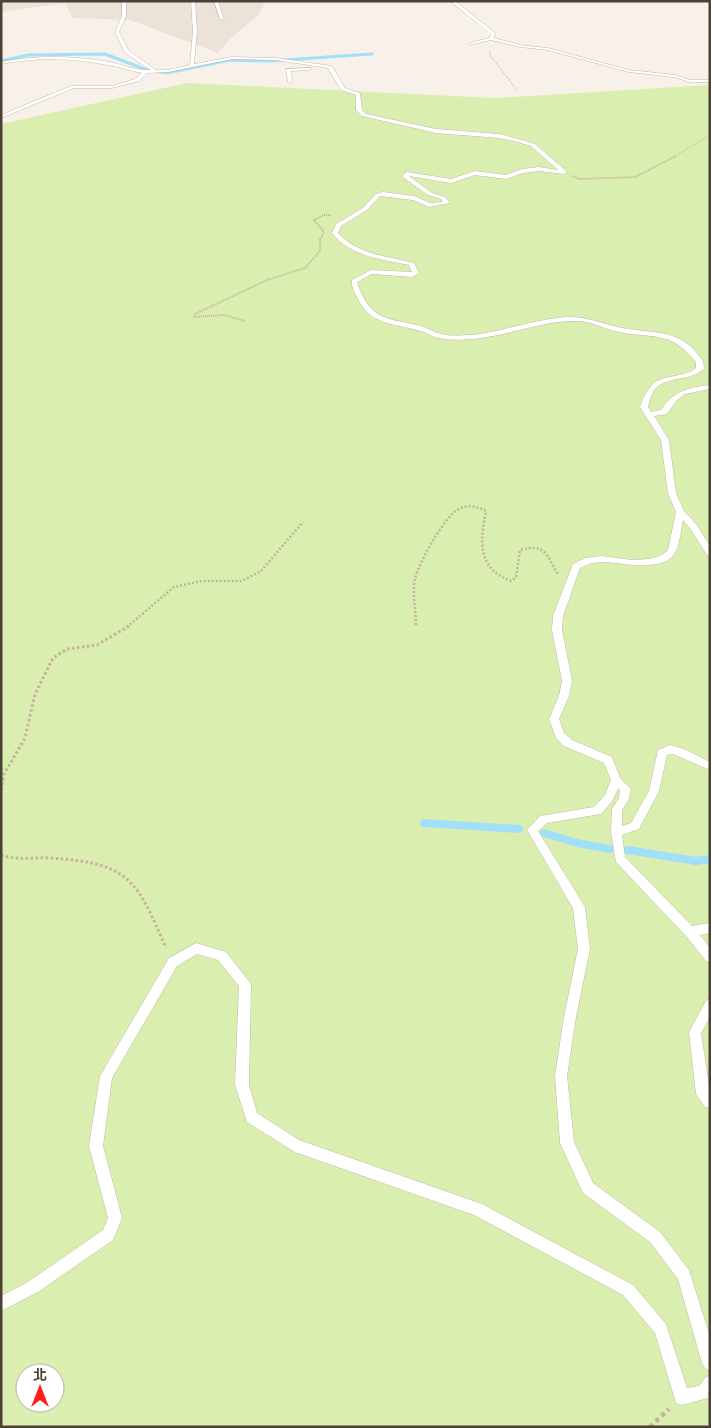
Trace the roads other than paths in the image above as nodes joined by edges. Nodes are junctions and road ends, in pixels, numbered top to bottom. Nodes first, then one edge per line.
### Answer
1 (124, 1) edge
2 (193, 1) edge
3 (216, 1) edge
4 (452, 1) edge
5 (222, 19) dead end
6 (489, 40) junction
7 (472, 44) dead end
8 (1, 63) edge
9 (192, 65) junction
10 (155, 71) junction
11 (145, 73) junction
12 (336, 76) junction
13 (710, 81) edge
14 (290, 82) dead end
15 (1, 117) edge
16 (710, 388) edge
17 (649, 415) junction
18 (680, 512) junction
19 (710, 554) edge
20 (710, 766) edge
21 (616, 780) junction
22 (616, 832) junction
23 (710, 928) edge
24 (690, 932) junction
25 (710, 957) edge
26 (710, 1005) edge
27 (710, 1102) edge
28 (1, 1304) edge
29 (710, 1363) edge
30 (710, 1383) edge

1 - 10 lane
2 - 9 lane
3 - 5 lane
4 - 6 lane
6 - 7 lane
6 - 13 lane
8 - 11 lane
9 - 10 lane
9 - 12 lane
10 - 11 lane
11 - 15 lane
12 - 14 lane
12 - 17 lane
16 - 17 lane
17 - 18 lane
18 - 19 lane
18 - 21 lane
20 - 22 lane
21 - 22 lane
21 - 29 lane
22 - 24 lane
23 - 24 lane
24 - 25 lane
26 - 27 lane
28 - 30 lane

